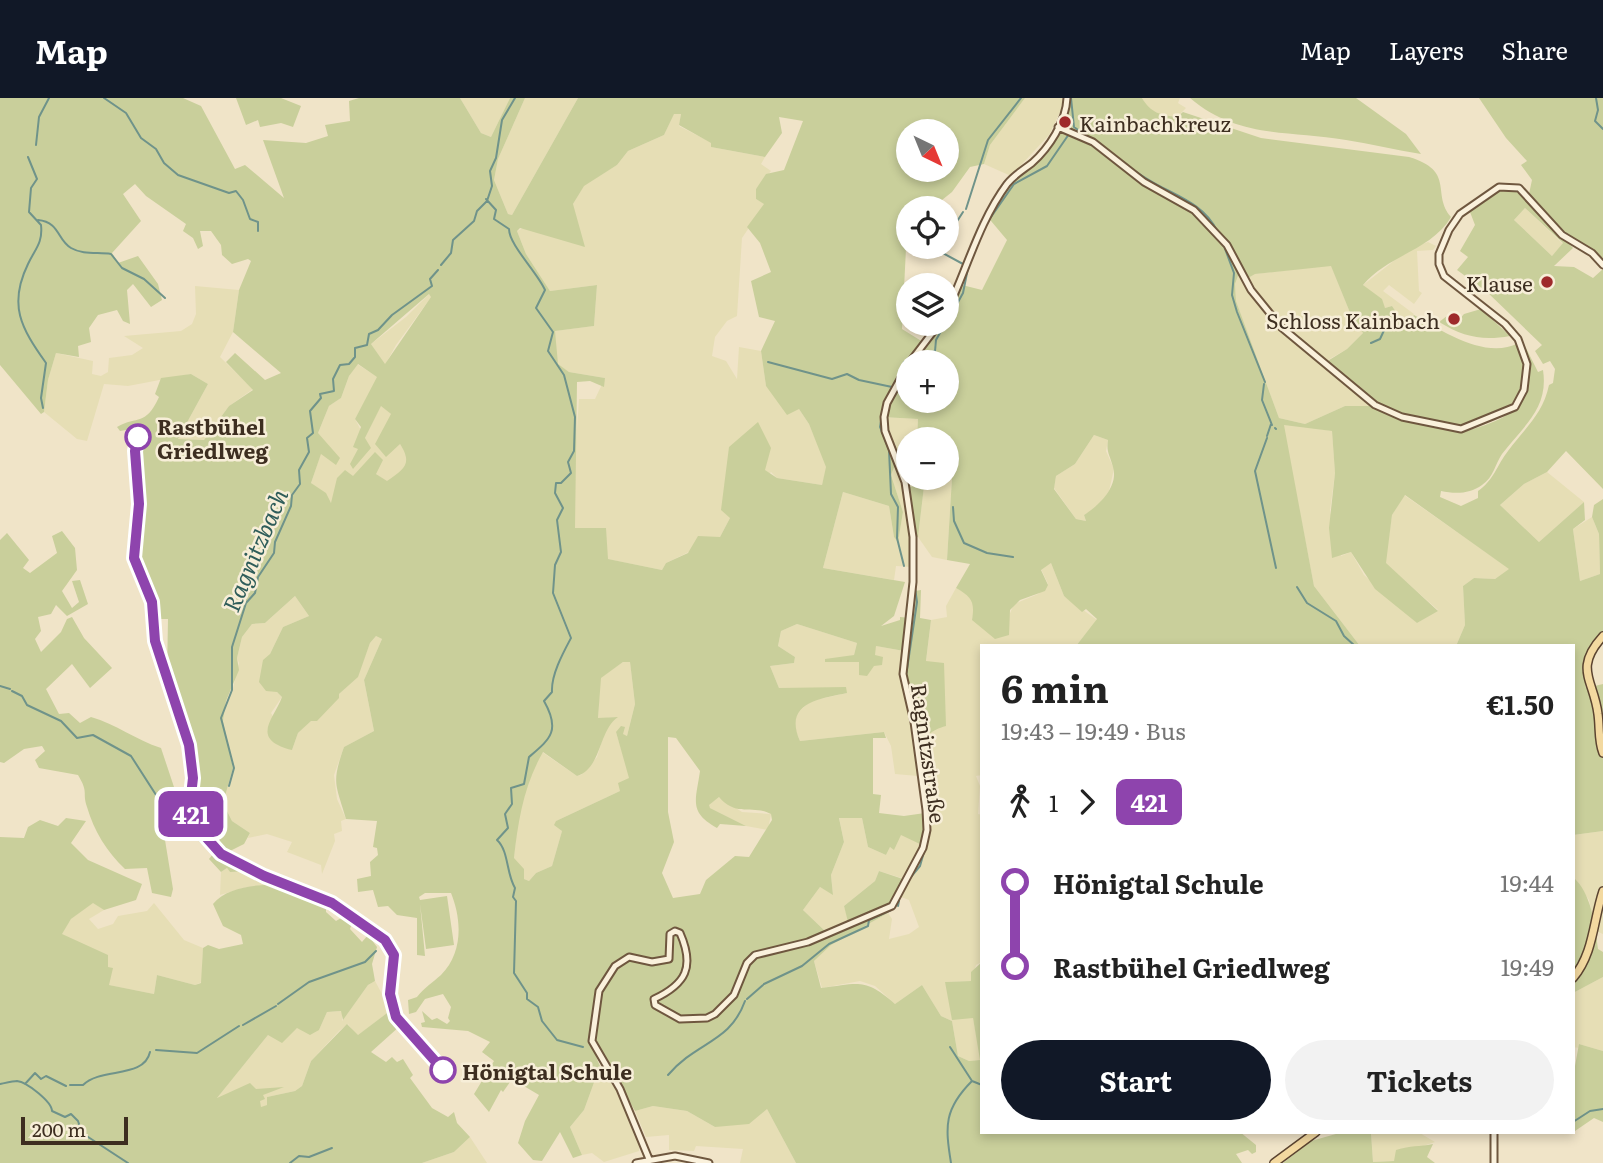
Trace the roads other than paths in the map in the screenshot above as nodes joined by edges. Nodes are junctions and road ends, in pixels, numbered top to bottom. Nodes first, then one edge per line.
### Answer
1 (1067, 98) edge
2 (1058, 127) junction
3 (1603, 265) edge
4 (959, 282) edge
5 (896, 387) edge
6 (1603, 636) edge
7 (1603, 753) edge
8 (1603, 891) edge
9 (1575, 975) edge
10 (1314, 1134) edge
11 (1494, 1134) edge
12 (649, 1159) junction
13 (636, 1163) edge
14 (709, 1163) edge
15 (1274, 1163) edge
16 (1494, 1163) edge

1 - 2 main road
2 - 3 main road
2 - 4 main road
5 - 12 main road, Ragnitzstraße
6 - 7 main road
8 - 9 main road
10 - 15 main road
11 - 16 main road
12 - 13 main road
12 - 14 main road

